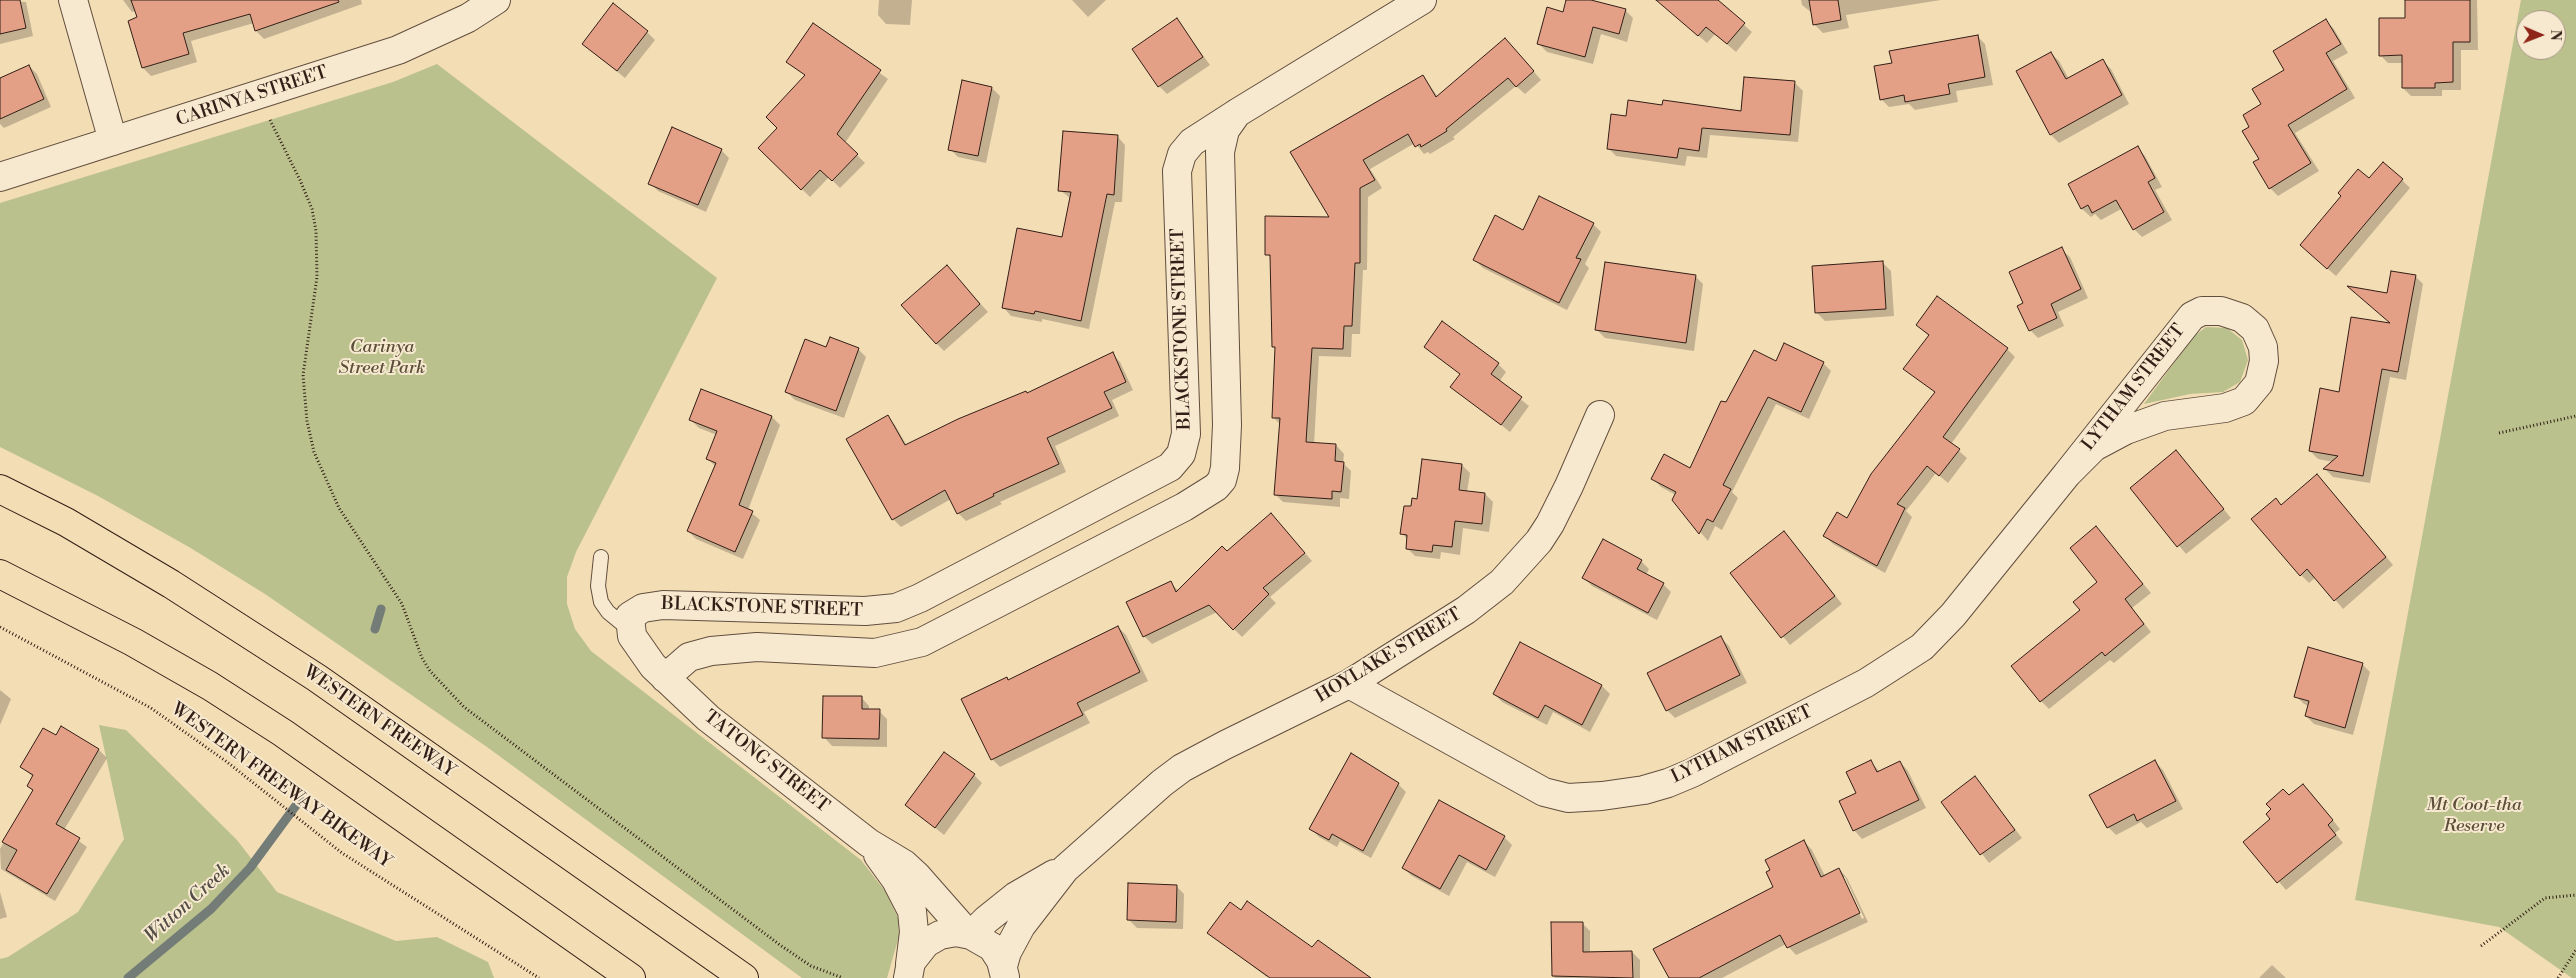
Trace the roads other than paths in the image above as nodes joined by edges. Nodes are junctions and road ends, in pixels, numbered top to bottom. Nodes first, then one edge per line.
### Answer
1 (73, 0) edge
2 (496, 0) edge
3 (1422, 0) edge
4 (1236, 113) junction
5 (113, 141) junction
6 (0, 177) edge
7 (1600, 415) dead end
8 (2067, 474) junction
9 (0, 489) edge
10 (601, 557) dead end
11 (0, 574) edge
12 (630, 631) junction
13 (665, 678) junction
14 (1349, 684) junction
15 (869, 843) junction
16 (1065, 869) junction
17 (970, 934) junction
18 (1005, 974) edge
19 (908, 975) edge
20 (630, 978) edge
21 (744, 978) edge

1 - 5 street
2 - 5 street, CARINYA STREET
3 - 4 street, BLACKSTONE STREET
4 - 12 street, BLACKSTONE STREET
4 - 13 street
5 - 6 street, CARINYA STREET
7 - 14 street, HOYLAKE STREET
8 - 8 street, LYTHAM STREET
8 - 14 street, LYTHAM STREET
9 - 21 highway, WESTERN FREEWAY
10 - 12 lane
11 - 20 highway
12 - 13 street
13 - 15 street, TATONG STREET
14 - 16 street, HOYLAKE STREET
15 - 17 street, TATONG STREET
15 - 19 street, TATONG STREET
16 - 17 street, HOYLAKE STREET
16 - 18 street, HOYLAKE STREET
17 - 18 street
17 - 19 street

